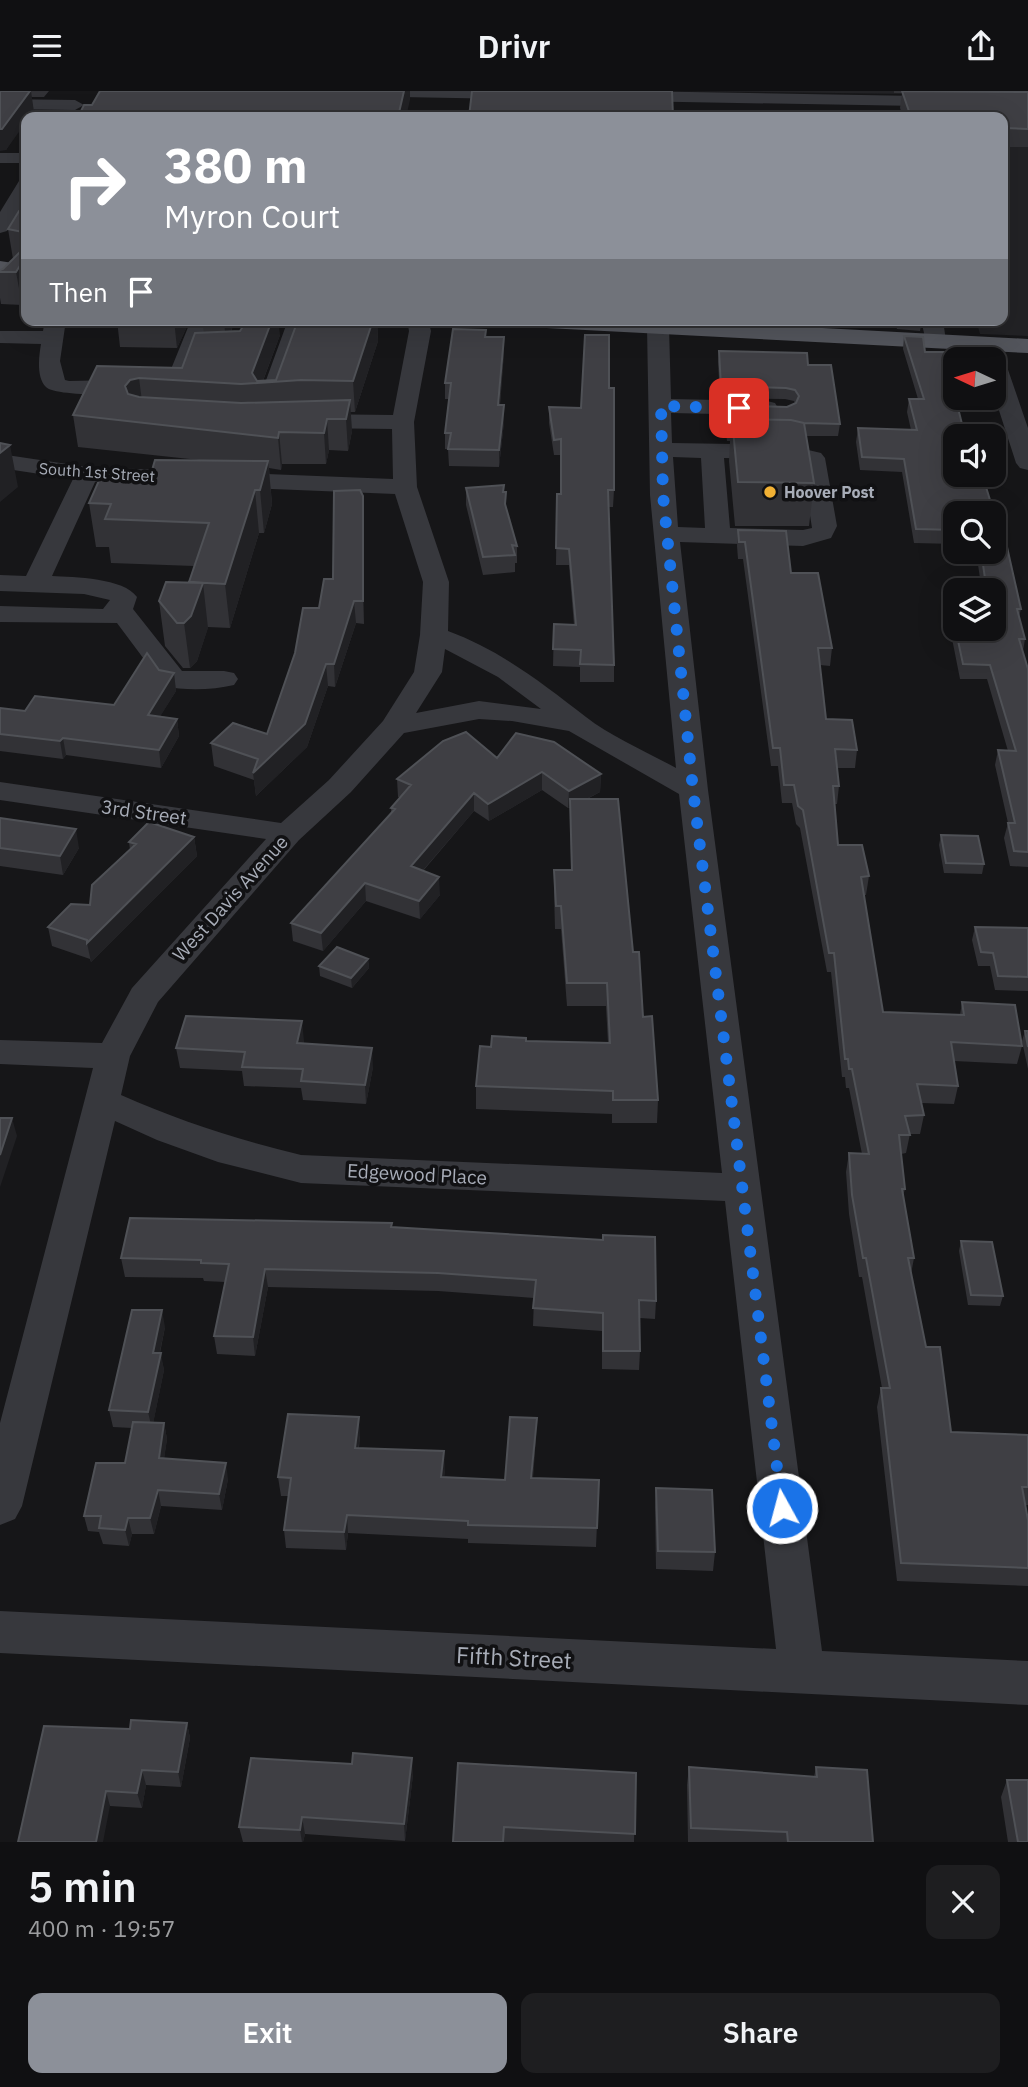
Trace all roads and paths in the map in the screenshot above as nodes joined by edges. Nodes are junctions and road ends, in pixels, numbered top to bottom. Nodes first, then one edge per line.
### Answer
1 (345, 91) edge
2 (417, 92) edge
3 (528, 94) edge
4 (693, 94) edge
5 (615, 96) edge
6 (1028, 103) edge
7 (0, 104) edge
8 (75, 105) edge
9 (698, 112) edge
10 (0, 158) edge
11 (21, 158) edge
12 (21, 193) edge
13 (0, 227) edge
14 (21, 272) edge
15 (2, 279) edge
16 (200, 326) edge
17 (297, 326) edge
18 (419, 326) edge
19 (639, 326) edge
20 (690, 326) edge
21 (758, 326) edge
22 (658, 327) junction
23 (55, 329) edge
24 (934, 331) edge
25 (0, 337) edge
26 (1028, 346) edge
27 (973, 347) edge
28 (1006, 352) edge
29 (188, 354) junction
30 (211, 354) edge
31 (1006, 397) edge
32 (661, 406) junction
33 (785, 408) edge
34 (403, 422) junction
35 (662, 450) junction
36 (712, 451) junction
37 (0, 461) edge
38 (1028, 463) edge
39 (87, 474) junction
40 (405, 487) junction
41 (667, 534) junction
42 (718, 536) junction
43 (0, 583) edge
44 (35, 584) junction
45 (120, 609) junction
46 (0, 614) edge
47 (433, 635) junction
48 (224, 679) dead end
49 (577, 724) junction
50 (394, 726) junction
51 (693, 790) junction
52 (0, 791) edge
53 (288, 833) junction
54 (0, 1052) edge
55 (113, 1056) junction
56 (102, 1101) junction
57 (744, 1188) junction
58 (0, 1506) edge
59 (0, 1632) edge
60 (802, 1673) junction
61 (1028, 1683) edge

1 - 2 street
2 - 3 street
4 - 5 street
4 - 6 street
4 - 9 street
7 - 8 street
10 - 11 street
12 - 13 street
14 - 15 main road
16 - 29 street
17 - 34 street
18 - 34 street, West Davis Avenue
19 - 22 main road
20 - 22 main road
21 - 24 main road
22 - 32 street
23 - 25 street
23 - 29 street
24 - 27 main road
26 - 28 main road
29 - 30 street
31 - 38 street
32 - 33 street
32 - 35 street
34 - 40 street, West Davis Avenue
35 - 36 street
35 - 41 street
36 - 42 street
36 - 42 street
37 - 39 street, South 1st Street
39 - 40 street, South 1st Street
39 - 44 street
40 - 47 street, West Davis Avenue
41 - 42 street
41 - 51 street
43 - 44 street
44 - 45 street
45 - 46 street
45 - 48 street
47 - 49 street
47 - 50 street, West Davis Avenue
49 - 50 street
49 - 51 street
50 - 53 street, West Davis Avenue
51 - 57 street
52 - 53 street, 3rd Street
53 - 55 street, West Davis Avenue
54 - 55 street
55 - 56 street, West Davis Avenue
56 - 57 street, Edgewood Place
56 - 58 street, West Davis Avenue
57 - 60 street
59 - 60 street, Fifth Street
60 - 61 street, Fifth Street

